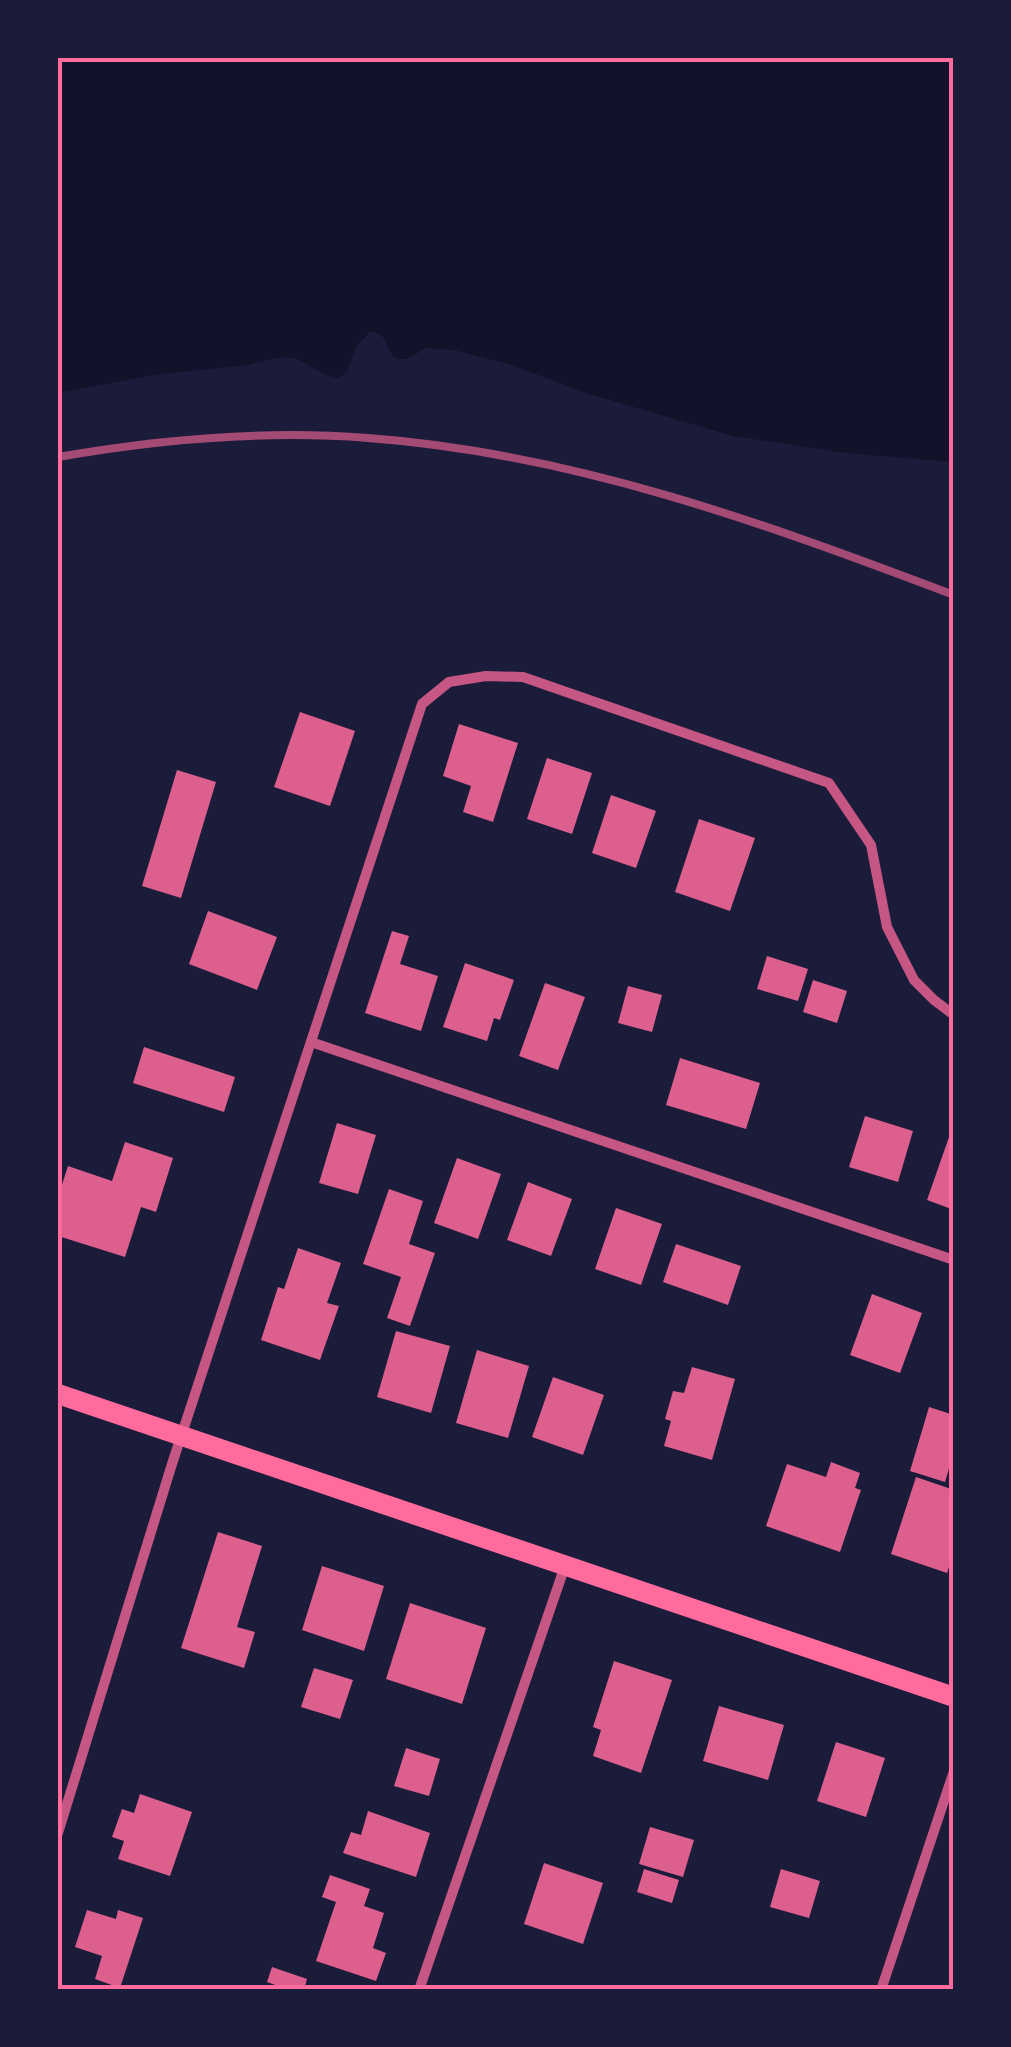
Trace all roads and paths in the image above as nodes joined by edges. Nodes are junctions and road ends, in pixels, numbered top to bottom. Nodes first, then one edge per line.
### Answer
1 (954, 1015) edge
2 (312, 1042) junction
3 (954, 1260) edge
4 (58, 1394) edge
5 (181, 1437) junction
6 (565, 1566) junction
7 (954, 1697) edge
8 (954, 1771) edge
9 (58, 1833) edge
10 (419, 1990) edge
11 (881, 1990) edge

1 - 2 street
2 - 3 street
2 - 5 street
4 - 5 main road
5 - 6 main road
5 - 9 street
6 - 7 main road
6 - 10 street
8 - 11 street

